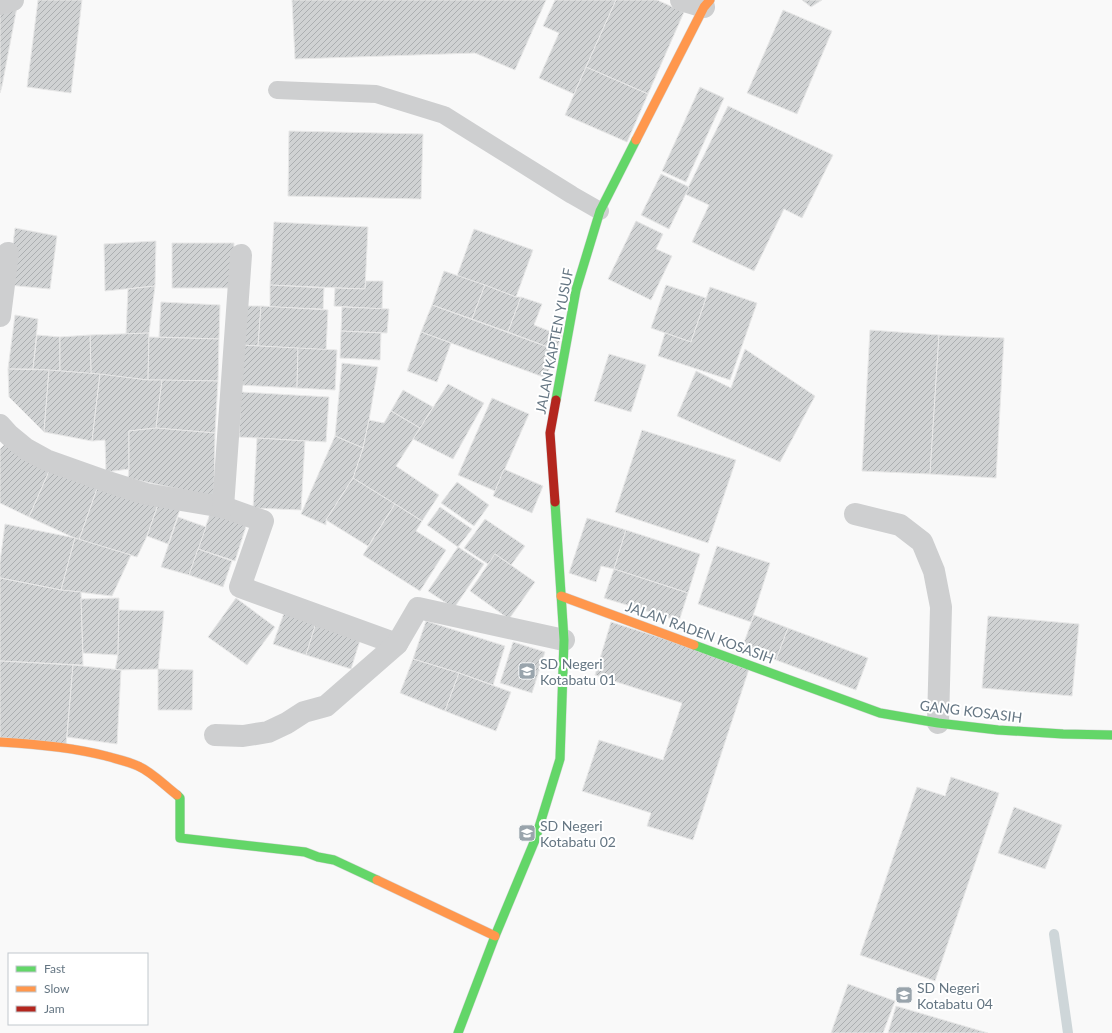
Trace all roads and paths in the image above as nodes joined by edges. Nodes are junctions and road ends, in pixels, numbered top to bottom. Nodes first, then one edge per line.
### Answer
1 (14, 0) edge
2 (681, 0) edge
3 (0, 4) edge
4 (707, 4) edge
5 (277, 90) dead end
6 (600, 211) junction
7 (8, 253) dead end
8 (241, 255) dead end
9 (0, 316) edge
10 (0, 425) edge
11 (223, 507) junction
12 (855, 514) dead end
13 (561, 596) junction
14 (564, 640) junction
15 (397, 644) junction
16 (830, 694) joint
17 (938, 723) junction
18 (1112, 734) edge
19 (215, 735) dead end
20 (0, 742) edge
21 (495, 936) junction
22 (458, 1033) edge

1 - 3 street
2 - 4 street
4 - 6 street, JALAN KAPTEN YUSUF
5 - 6 lane
6 - 13 street, JALAN KAPTEN YUSUF
7 - 9 street
8 - 11 street
10 - 11 street
11 - 15 street
12 - 17 street
13 - 14 street, JALAN KAPTEN YUSUF
13 - 16 street, JALAN RADEN KOSASIH
14 - 15 street
14 - 21 street, JALAN KAPTEN YUSUF
15 - 19 street
16 - 17 street, GANG KOSASIH
17 - 18 street, GANG KOSASIH
20 - 21 street
21 - 22 street, JALAN KAPTEN YUSUF

